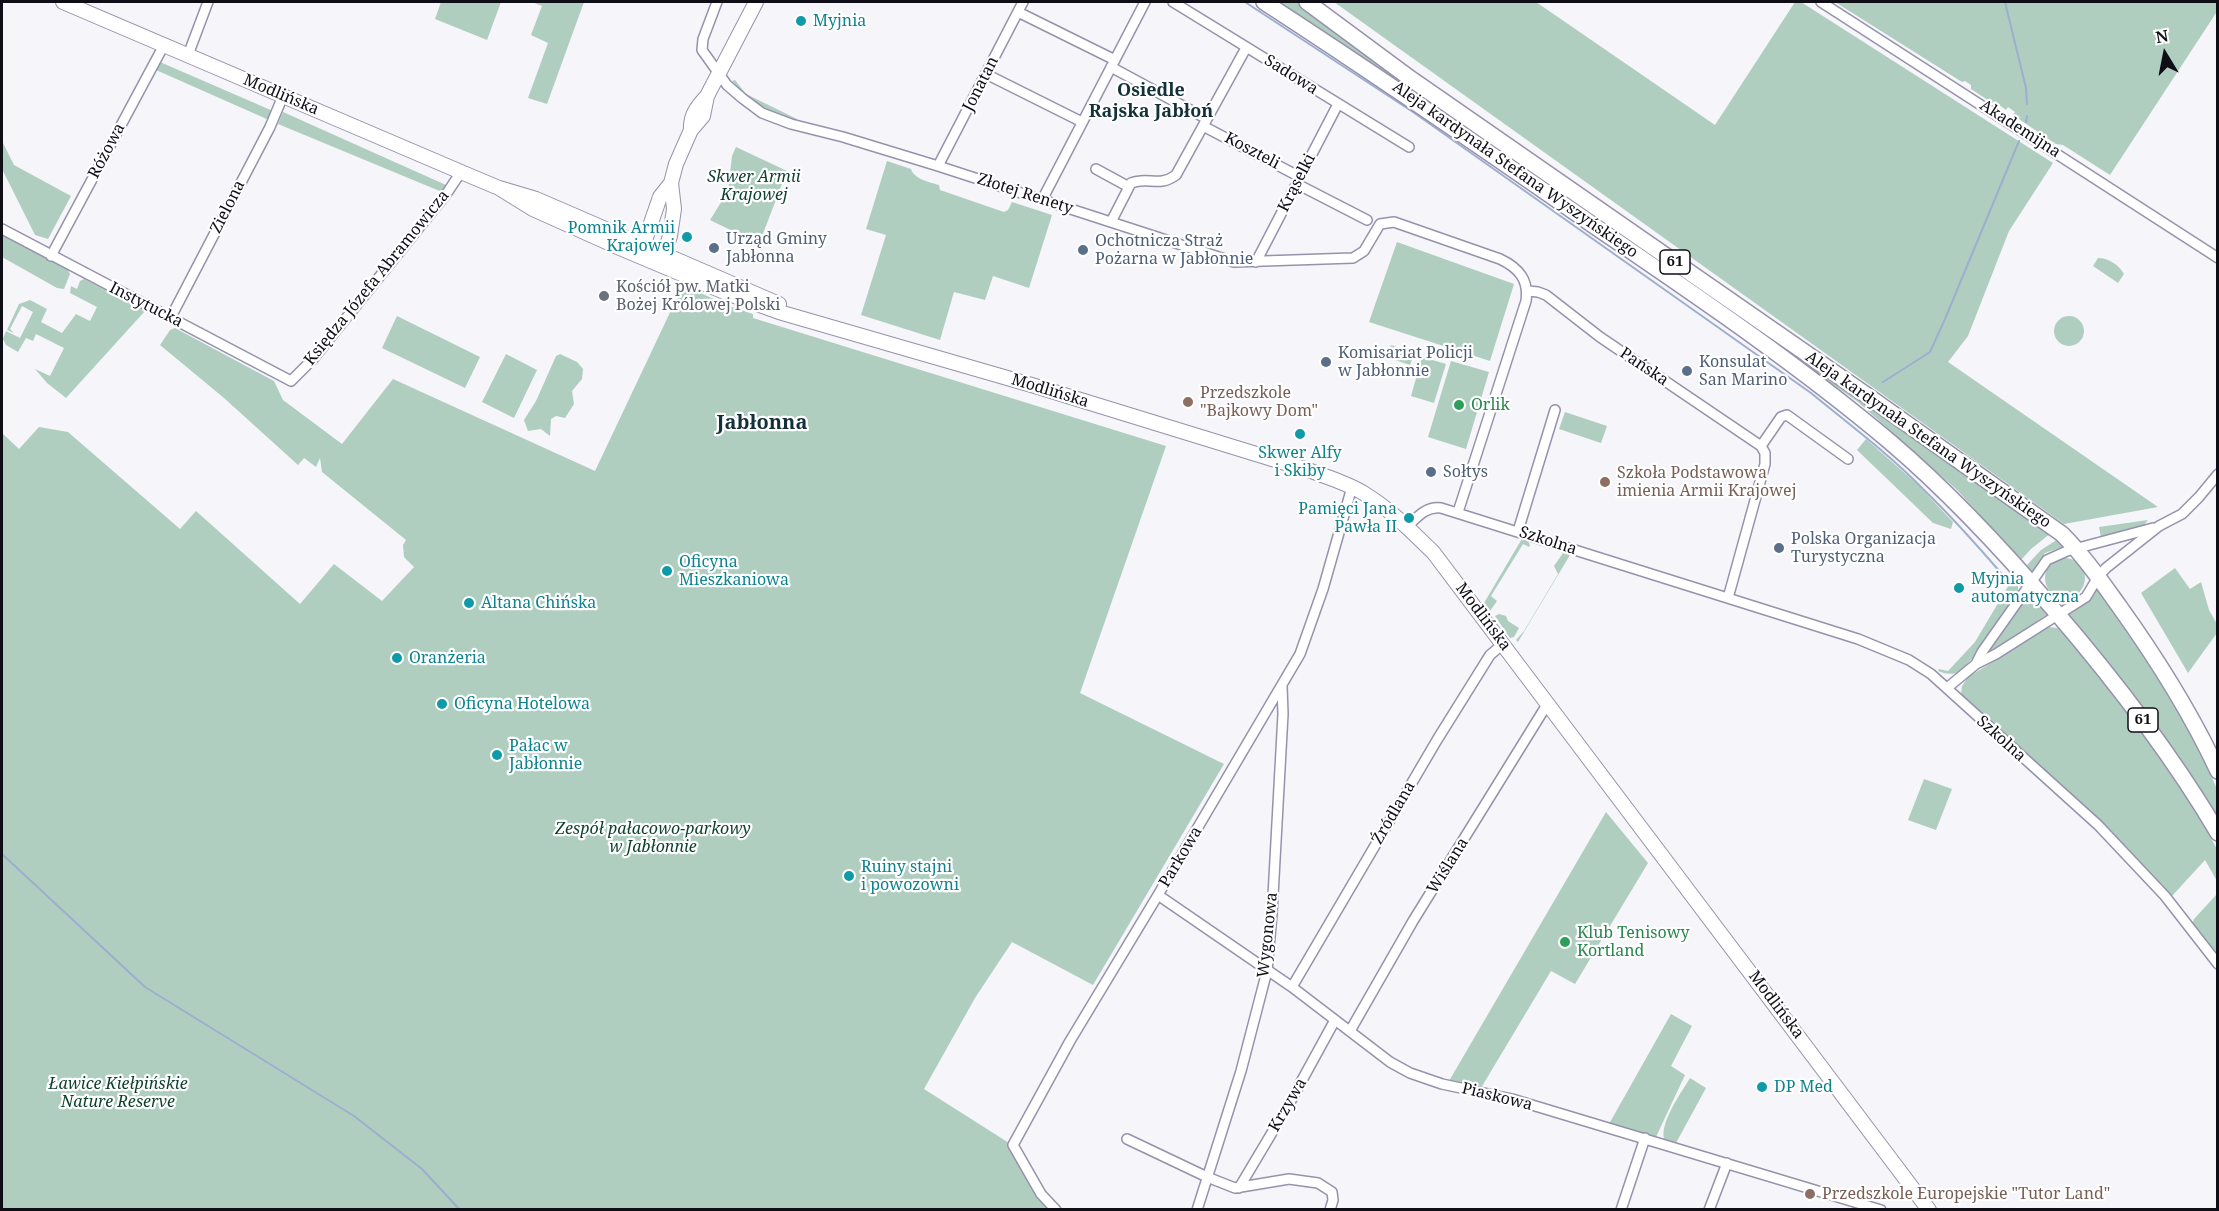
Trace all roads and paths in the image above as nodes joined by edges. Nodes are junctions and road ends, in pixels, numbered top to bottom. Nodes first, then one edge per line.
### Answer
1 (63, 2) edge
2 (208, 2) edge
3 (717, 2) edge
4 (756, 2) edge
5 (1023, 2) edge
6 (1145, 2) edge
7 (1173, 2) edge
8 (1264, 2) edge
9 (1307, 2) edge
10 (1821, 2) edge
11 (1018, 12) junction
12 (164, 45) junction
13 (1246, 48) junction
14 (188, 55) junction
15 (1113, 64) junction
16 (718, 74) junction
17 (986, 74) junction
18 (283, 96) junction
19 (1338, 104) junction
20 (1082, 122) junction
21 (1205, 122) junction
22 (1409, 147) dead end
23 (938, 166) junction
24 (1096, 169) dead end
25 (461, 172) junction
26 (1298, 180) junction
27 (672, 183) junction
28 (1129, 186) junction
29 (1042, 200) junction
30 (1367, 220) dead end
31 (1111, 222) junction
32 (2, 229) edge
33 (645, 253) junction
34 (664, 254) junction
35 (51, 256) junction
36 (2217, 258) edge
37 (1256, 262) junction
38 (1528, 291) junction
39 (171, 317) junction
40 (822, 323) junction
41 (291, 381) joint
42 (1556, 410) dead end
43 (1761, 446) junction
44 (1848, 459) dead end
45 (2217, 474) edge
46 (1352, 487) junction
47 (1458, 513) junction
48 (1407, 526) junction
49 (2159, 526) junction
50 (1518, 531) junction
51 (2077, 549) junction
52 (2098, 577) junction
53 (2031, 582) junction
54 (1728, 598) junction
55 (2058, 614) junction
56 (1503, 644) junction
57 (1976, 664) junction
58 (1282, 687) junction
59 (1947, 688) junction
60 (1548, 703) junction
61 (2217, 771) edge
62 (2217, 833) edge
63 (1158, 895) junction
64 (2217, 964) edge
65 (1267, 971) junction
66 (1292, 987) junction
67 (1335, 1020) junction
68 (1350, 1031) junction
69 (1645, 1138) junction
70 (1127, 1139) dead end
71 (1727, 1163) junction
72 (1207, 1177) junction
73 (1239, 1188) junction
74 (1056, 1209) edge
75 (1197, 1209) edge
76 (1330, 1209) edge
77 (1621, 1209) edge
78 (1709, 1209) edge
79 (1881, 1209) edge
80 (1929, 1209) edge

1 - 12 main road, Modlińska
2 - 14 street
3 - 16 street, Złotej Renety
4 - 16 main road
5 - 11 street, Jonatan
6 - 15 street
7 - 13 street, Sadowa
8 - 53 main road, Aleja kardynała Stefana Wyszyńskiego / 61
9 - 51 main road, Aleja kardynała Stefana Wyszyńskiego / 61
10 - 36 street, Akademijna
11 - 15 street, Koszteli
11 - 17 street, Jonatan
12 - 14 main road, Modlińska
12 - 35 street, Różowa
13 - 19 street, Sadowa
13 - 21 street
14 - 18 main road, Modlińska
15 - 20 street
15 - 21 street, Koszteli
16 - 23 street, Złotej Renety
16 - 27 main road
17 - 20 street
17 - 23 street, Jonatan
18 - 25 main road, Modlińska
18 - 39 street, Zielona
19 - 22 street, Sadowa
19 - 26 street, Krąselki
20 - 29 street
21 - 26 street, Koszteli
21 - 28 street
23 - 29 street, Złotej Renety
24 - 28 street
25 - 33 main road, Modlińska
25 - 41 street, Księdza Józefa Abramowicza
26 - 30 street, Koszteli
26 - 37 street, Krąselki
27 - 33 main road
27 - 34 main road
28 - 31 street
29 - 31 street, Złotej Renety
31 - 37 street, Złotej Renety
32 - 35 street, Instytucka
33 - 34 main road, Modlińska
33 - 40 main road, Modlińska
34 - 40 main road, Modlińska
35 - 39 street, Instytucka
37 - 38 street, Złotej Renety
38 - 43 street, Pańska
38 - 47 street
39 - 41 street, Instytucka
40 - 46 main road, Modlińska
42 - 50 street
43 - 44 street
43 - 54 street
45 - 49 street
46 - 48 main road, Modlińska
46 - 58 street, Parkowa
47 - 48 street, Szkolna
47 - 50 street, Szkolna
48 - 56 main road, Modlińska
49 - 51 street
49 - 52 street
50 - 54 street, Szkolna
51 - 52 main road, 61
51 - 53 street
52 - 55 street
52 - 61 main road, 61
53 - 55 main road, 61
53 - 57 street
54 - 59 street, Szkolna
55 - 57 street
55 - 62 main road, 61
56 - 60 main road, Modlińska
56 - 66 street, Źródlana
57 - 59 street
58 - 63 street, Parkowa
58 - 65 street, Wygonowa
59 - 64 street, Szkolna
60 - 68 street, Wiślana
60 - 80 main road, Modlińska
63 - 65 street, Piaskowa
63 - 74 street, Parkowa
65 - 66 street, Piaskowa
65 - 72 street, Wygonowa
66 - 67 street, Piaskowa
67 - 68 street, Piaskowa
67 - 73 street, Krzywa
68 - 69 street, Piaskowa
69 - 71 street, Piaskowa
69 - 77 street
70 - 72 street
71 - 78 street
71 - 79 street, Piaskowa
72 - 73 street
72 - 75 street, Wygonowa
73 - 76 street

